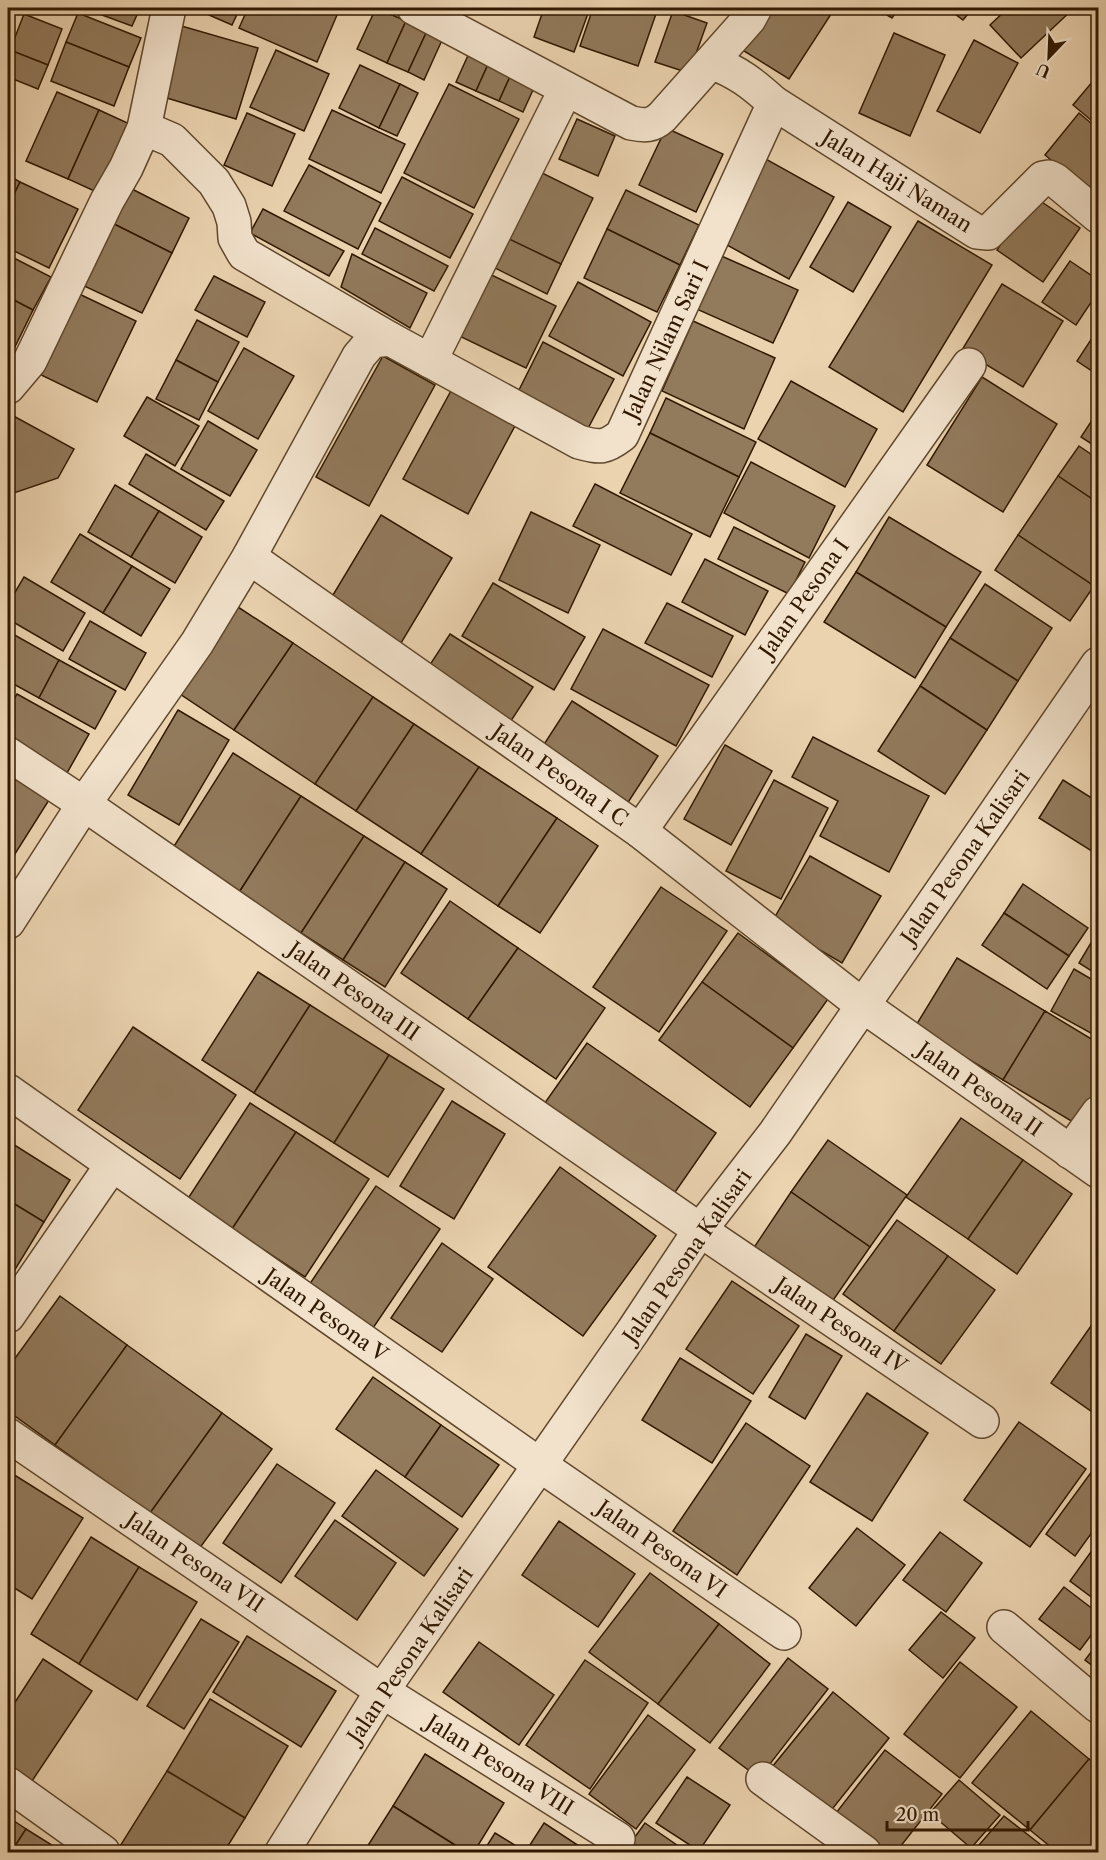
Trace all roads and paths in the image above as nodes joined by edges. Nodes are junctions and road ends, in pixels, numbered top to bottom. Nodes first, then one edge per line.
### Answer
1 (169, 8) edge
2 (414, 8) edge
3 (755, 8) edge
4 (711, 62) junction
5 (566, 89) junction
6 (774, 103) junction
7 (144, 128) junction
8 (1098, 216) edge
9 (390, 339) junction
10 (430, 361) junction
11 (969, 365) dead end
12 (8, 387) edge
13 (249, 557) junction
14 (1098, 664) edge
15 (8, 754) edge
16 (84, 804) junction
17 (640, 831) junction
18 (8, 922) edge
19 (862, 1005) junction
20 (8, 1091) edge
21 (1098, 1113) edge
22 (1070, 1152) junction
23 (112, 1165) junction
24 (1098, 1171) edge
25 (700, 1230) junction
26 (8, 1316) edge
27 (982, 1421) dead end
28 (8, 1434) edge
29 (540, 1465) junction
30 (1004, 1627) dead end
31 (784, 1633) dead end
32 (382, 1691) junction
33 (1098, 1706) edge
34 (763, 1779) dead end
35 (8, 1784) edge
36 (618, 1839) dead end
37 (103, 1852) edge
38 (282, 1852) edge
39 (864, 1852) edge

1 - 7 street
2 - 5 street
3 - 4 street
4 - 5 street
4 - 6 street
5 - 10 street
6 - 8 street, Jalan Haji Naman
6 - 10 street, Jalan Nilam Sari I
7 - 9 street, Jalan Nilam Sari I
7 - 12 street
9 - 10 street, Jalan Nilam Sari I
9 - 13 street
11 - 17 street, Jalan Pesona I
13 - 16 street
13 - 17 street, Jalan Pesona I C
14 - 19 street, Jalan Pesona Kalisari
15 - 16 street, Jalan Pesona III
16 - 18 street
16 - 25 street, Jalan Pesona III
17 - 19 street, Jalan Pesona I C
19 - 22 street, Jalan Pesona II
19 - 25 street, Jalan Pesona Kalisari
20 - 23 street, Jalan Pesona V
21 - 22 street
22 - 24 street, Jalan Pesona II
23 - 26 street
23 - 29 street, Jalan Pesona V
25 - 27 street, Jalan Pesona IV
25 - 29 street, Jalan Pesona Kalisari
28 - 32 street, Jalan Pesona VII
29 - 31 street, Jalan Pesona VI
29 - 32 street, Jalan Pesona Kalisari
30 - 33 street
32 - 36 street, Jalan Pesona VIII
32 - 38 street, Jalan Pesona Kalisari
34 - 39 street
35 - 37 street

